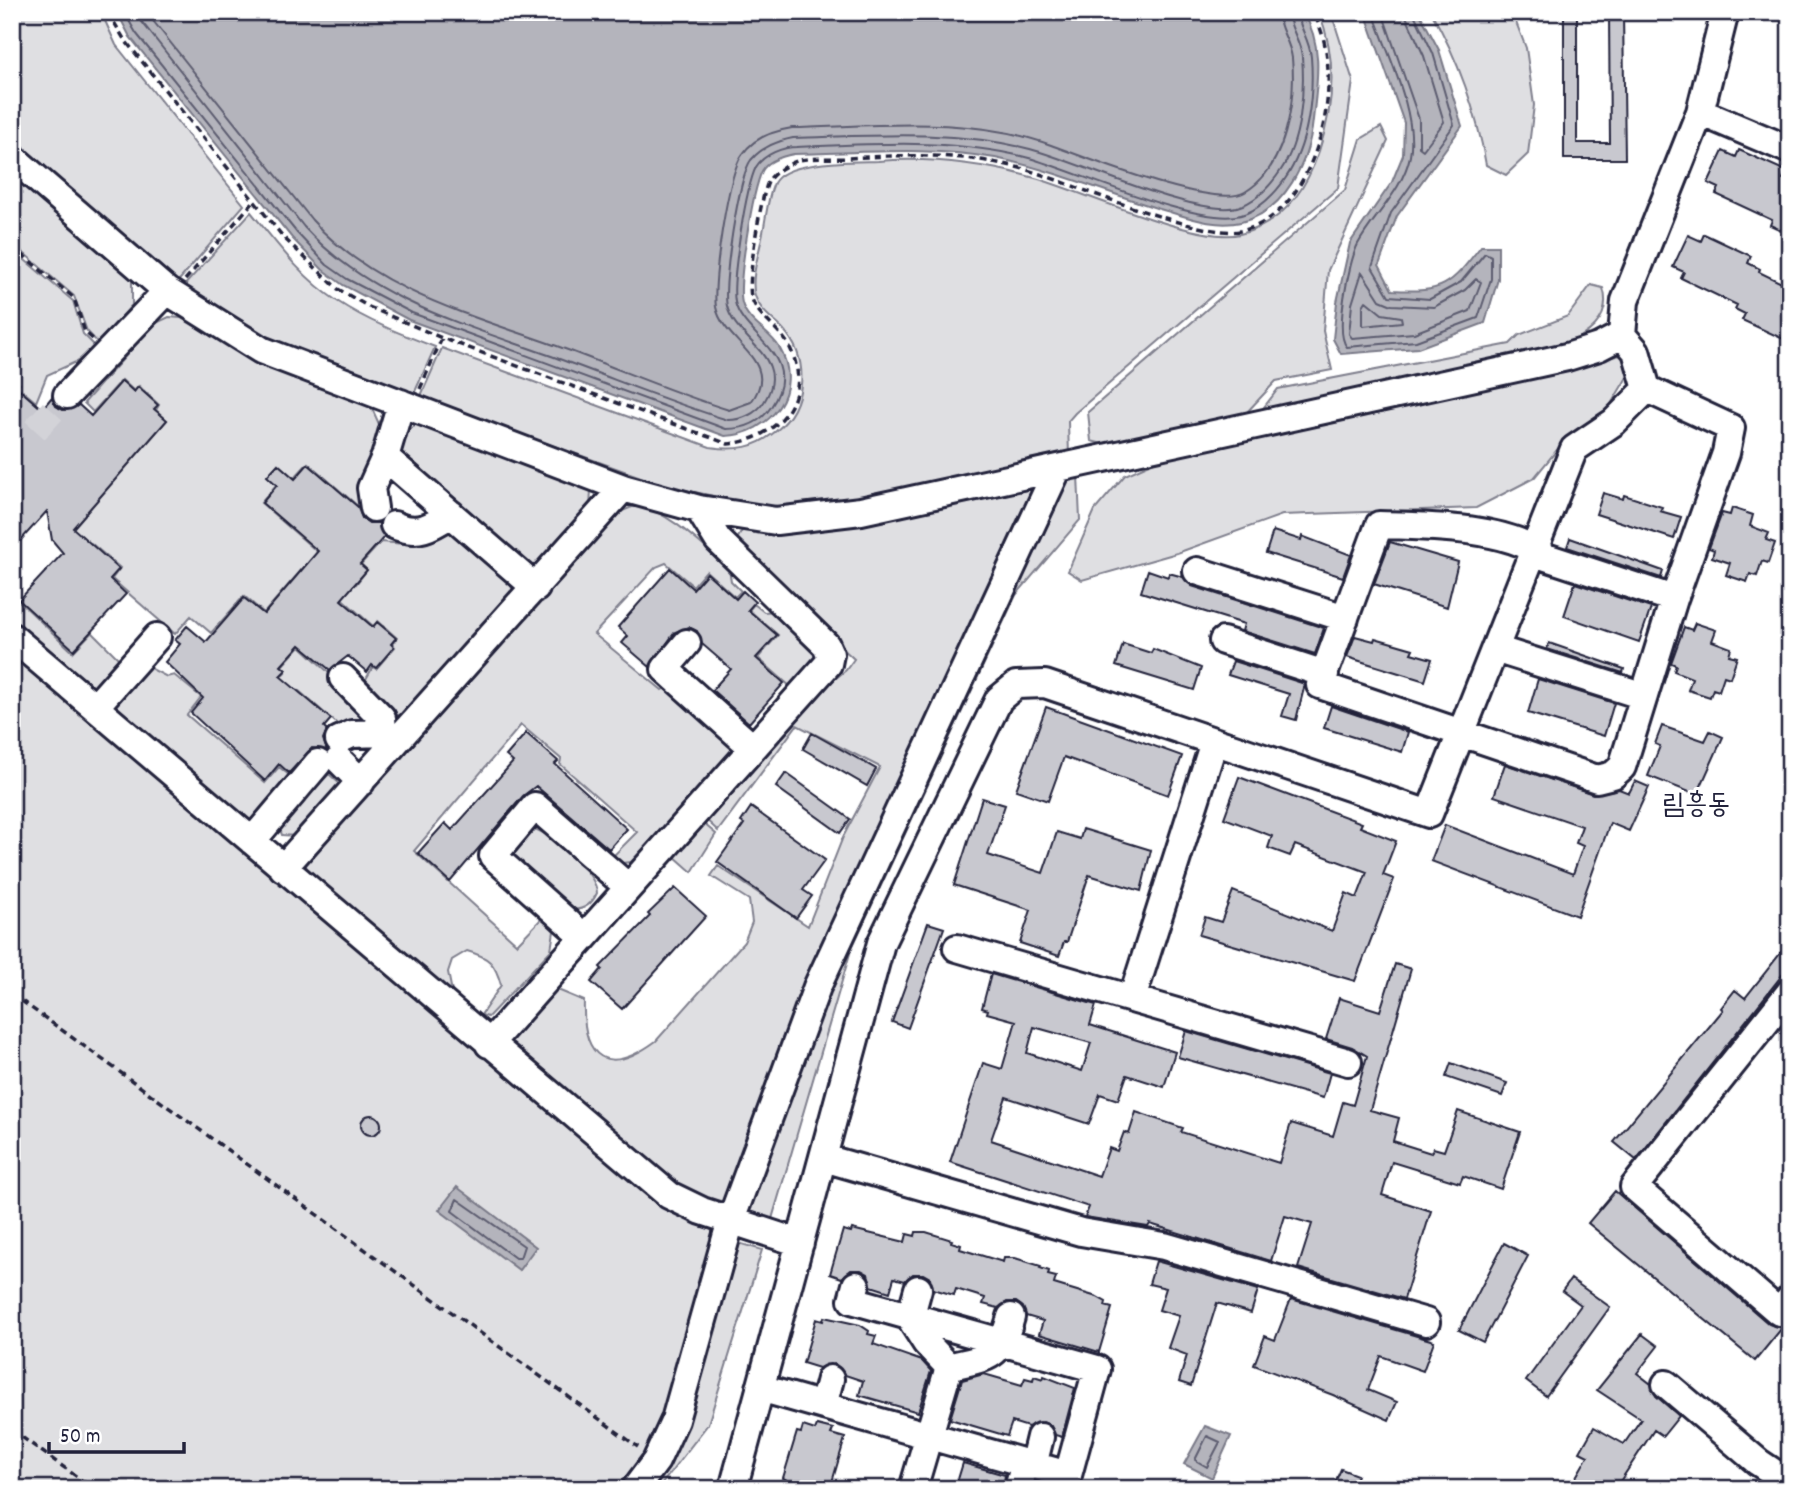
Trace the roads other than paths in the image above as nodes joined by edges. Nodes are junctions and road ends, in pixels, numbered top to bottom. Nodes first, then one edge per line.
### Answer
1 (1725, 12) edge
2 (1700, 112) junction
3 (1790, 150) edge
4 (12, 158) edge
5 (170, 293) junction
6 (1622, 335) junction
7 (1647, 389) junction
8 (67, 396) tunnel mouth
9 (407, 405) junction
10 (386, 457) junction
11 (1057, 470) junction
12 (623, 488) junction
13 (699, 509) junction
14 (451, 514) junction
15 (1535, 548) junction
16 (1197, 571) dead end
17 (536, 588) junction
18 (1674, 599) junction
19 (1345, 618) junction
20 (12, 637) edge
21 (157, 637) dead end
22 (1223, 640) dead end
23 (687, 643) dead end
24 (1495, 649) junction
25 (1325, 674) junction
26 (343, 678) dead end
27 (1644, 696) junction
28 (95, 708) junction
29 (1462, 733) junction
30 (389, 738) junction
31 (1214, 742) junction
32 (753, 748) junction
33 (332, 754) junction
34 (361, 782) junction
35 (252, 841) junction
36 (283, 868) junction
37 (628, 887) junction
38 (583, 937) junction
39 (957, 948) dead end
40 (1790, 992) edge
41 (1132, 999) junction
42 (489, 1044) junction
43 (1348, 1062) dead end
44 (824, 1158) junction
45 (731, 1220) junction
46 (800, 1243) junction
47 (856, 1285) dead end
48 (918, 1289) dead end
49 (1790, 1299) edge
50 (1011, 1317) dead end
51 (910, 1318) junction
52 (1426, 1322) dead end
53 (1003, 1344) junction
54 (949, 1367) junction
55 (830, 1379) dead end
56 (1666, 1384) dead end
57 (761, 1388) junction
58 (823, 1406) junction
59 (928, 1436) junction
60 (1040, 1437) dead end
61 (1029, 1464) junction
62 (1784, 1482) edge
63 (635, 1489) edge
64 (733, 1489) edge
65 (913, 1489) edge
66 (1018, 1489) edge

1 - 2 street
2 - 3 street
2 - 6 street
4 - 5 street
5 - 8 street
5 - 9 street
6 - 7 street
6 - 11 street
7 - 15 street
7 - 18 street
9 - 10 street
9 - 12 street
10 - 14 street
10 - 14 street
11 - 13 street
11 - 45 street
12 - 13 street
12 - 17 street
13 - 32 street
14 - 17 street
15 - 18 street
15 - 19 street
15 - 24 street
16 - 19 street
17 - 30 street
18 - 27 street
19 - 25 street
20 - 28 street
21 - 28 street
22 - 25 street
23 - 32 street
24 - 27 street
24 - 29 street
25 - 29 street
26 - 30 street
27 - 29 street
28 - 35 street
29 - 31 street
30 - 33 street
30 - 34 street
31 - 41 street
31 - 44 street
32 - 37 street
33 - 34 street
33 - 35 street
34 - 36 street
35 - 36 street
36 - 42 street
37 - 38 street
37 - 38 street
38 - 42 street
39 - 41 street
40 - 49 street
41 - 43 street
42 - 45 street
44 - 46 street
44 - 52 street
45 - 46 street
45 - 63 street
46 - 57 street
47 - 51 street
48 - 51 street
50 - 53 street
51 - 53 street
51 - 54 street
53 - 54 street
53 - 61 street
54 - 59 street
55 - 58 street
56 - 62 street
57 - 58 street
57 - 64 street
58 - 59 street
59 - 61 street
59 - 65 street
60 - 61 street
61 - 66 street

